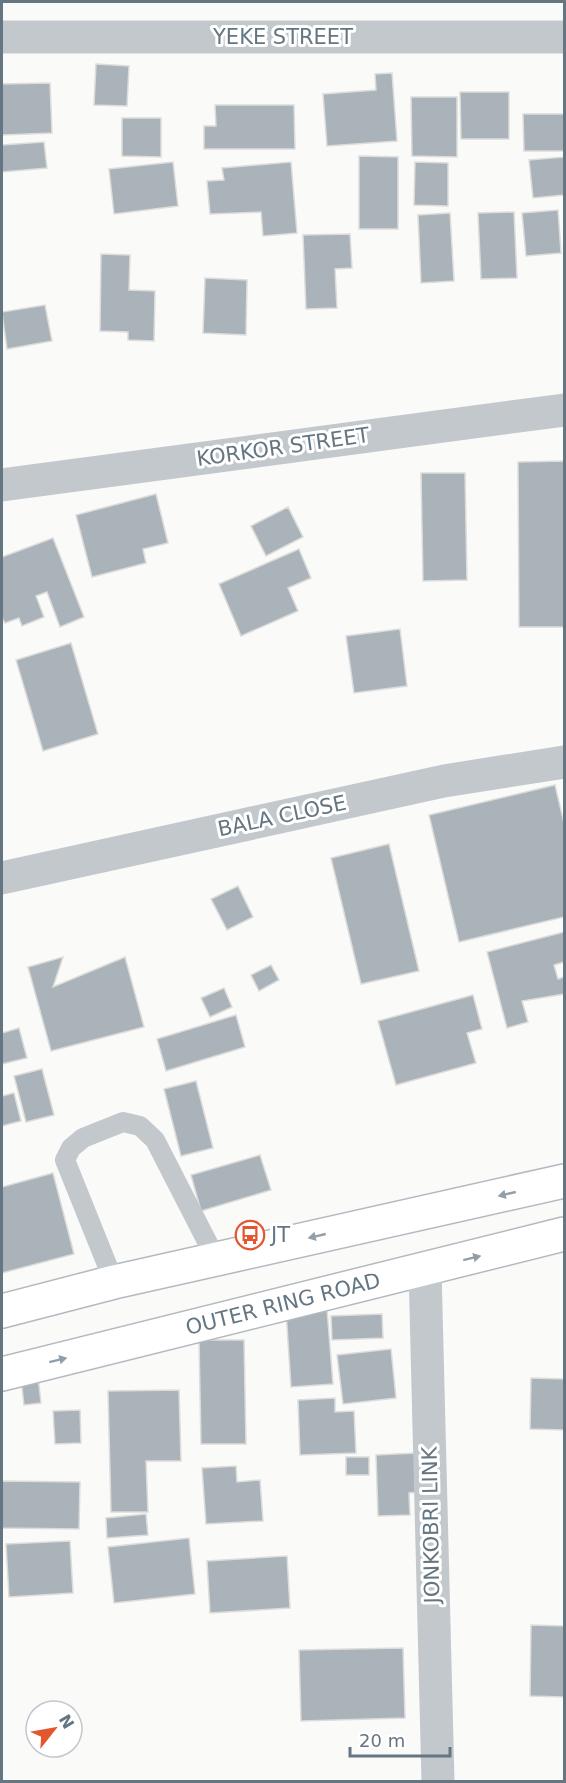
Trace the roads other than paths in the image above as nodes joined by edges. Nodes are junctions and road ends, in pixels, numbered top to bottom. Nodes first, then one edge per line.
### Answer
1 (2, 37) edge
2 (564, 37) edge
3 (564, 410) edge
4 (2, 484) edge
5 (564, 762) edge
6 (2, 878) edge
7 (564, 1181) edge
8 (564, 1234) edge
9 (216, 1259) junction
10 (425, 1269) junction
11 (114, 1281) junction
12 (2, 1311) edge
13 (2, 1374) edge
14 (438, 1782) edge

1 - 2 street, YEKE STREET
3 - 4 street, KORKOR STREET
5 - 6 street, BALA CLOSE
7 -> 9 main road
10 -> 8 main road, OUTER RING ROAD
9 - 11 main road
9 - 11 lane
13 -> 10 main road, OUTER RING ROAD
10 - 14 street, JONKOBRI LINK
11 - 12 main road

